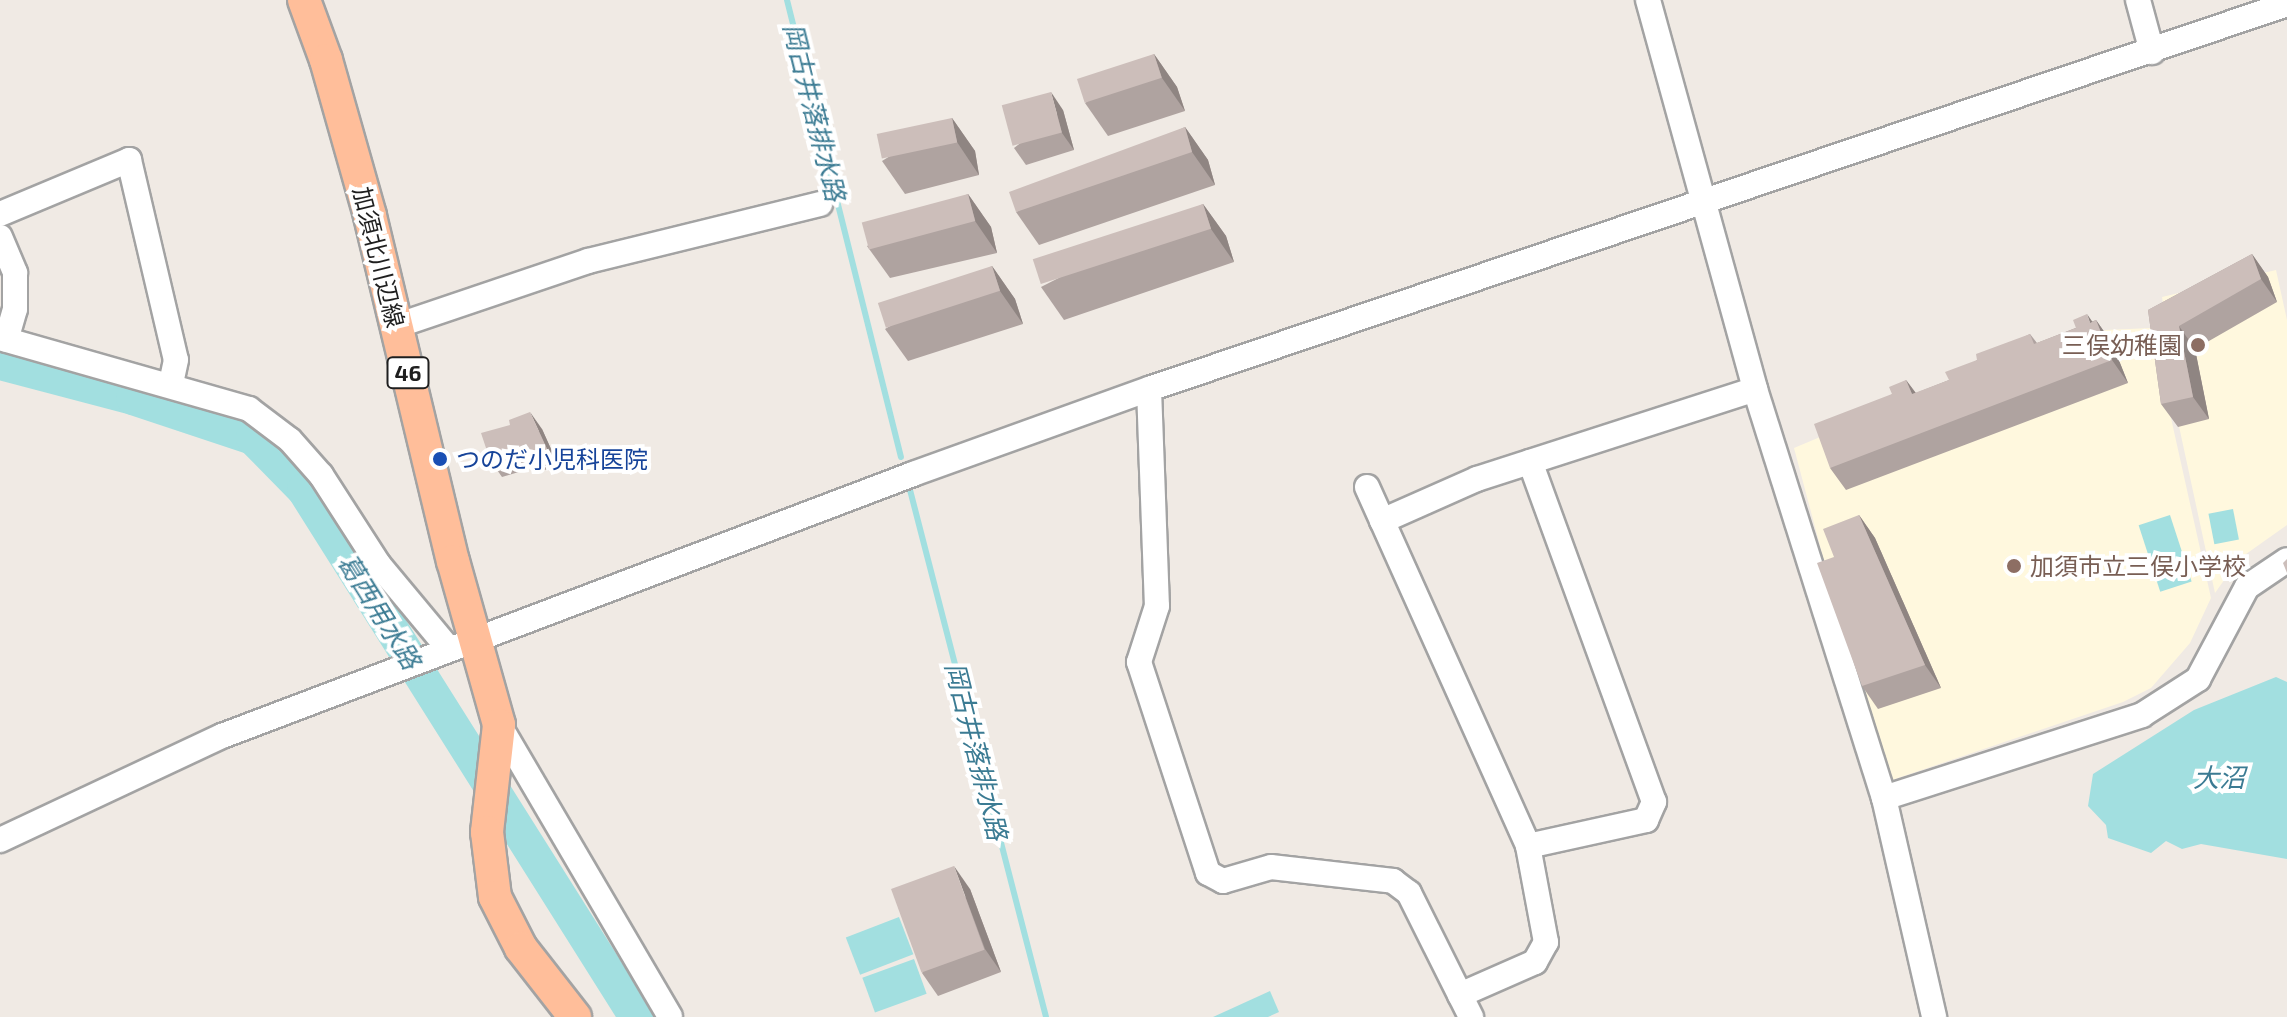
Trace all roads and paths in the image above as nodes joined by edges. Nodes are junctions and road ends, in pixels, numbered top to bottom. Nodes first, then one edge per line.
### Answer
1 (1648, 0) edge
2 (2138, 0) edge
3 (305, 2) edge
4 (2287, 4) edge
5 (2152, 52) junction
6 (1703, 202) junction
7 (820, 204) dead end
8 (0, 214) edge
9 (0, 237) edge
10 (396, 326) junction
11 (3, 339) edge
12 (171, 384) junction
13 (1149, 389) junction
14 (1755, 389) junction
15 (1530, 462) junction
16 (1367, 487) dead end
17 (1382, 521) junction
18 (2287, 560) edge
19 (462, 645) junction
20 (498, 737) junction
21 (1884, 798) junction
22 (0, 840) edge
23 (1528, 846) junction
24 (1465, 1006) edge
25 (575, 1017) edge
26 (670, 1017) edge
27 (1934, 1017) edge

1 - 6 street
2 - 5 street
3 - 10 main road, 加須北川辺線 / 46
4 - 5 street
5 - 6 street
6 - 13 street
6 - 14 street
7 - 10 street
8 - 12 street
9 - 11 street
10 - 19 main road, 加須北川辺線 / 46
11 - 12 street
12 - 19 street
13 - 19 street
13 - 24 street
14 - 15 street
14 - 21 street
15 - 17 street
15 - 23 street
16 - 17 street
17 - 23 street
18 - 21 street
19 - 20 main road, 加須北川辺線 / 46
19 - 22 street
20 - 25 main road, 46
20 - 26 street
21 - 27 street
23 - 24 street

